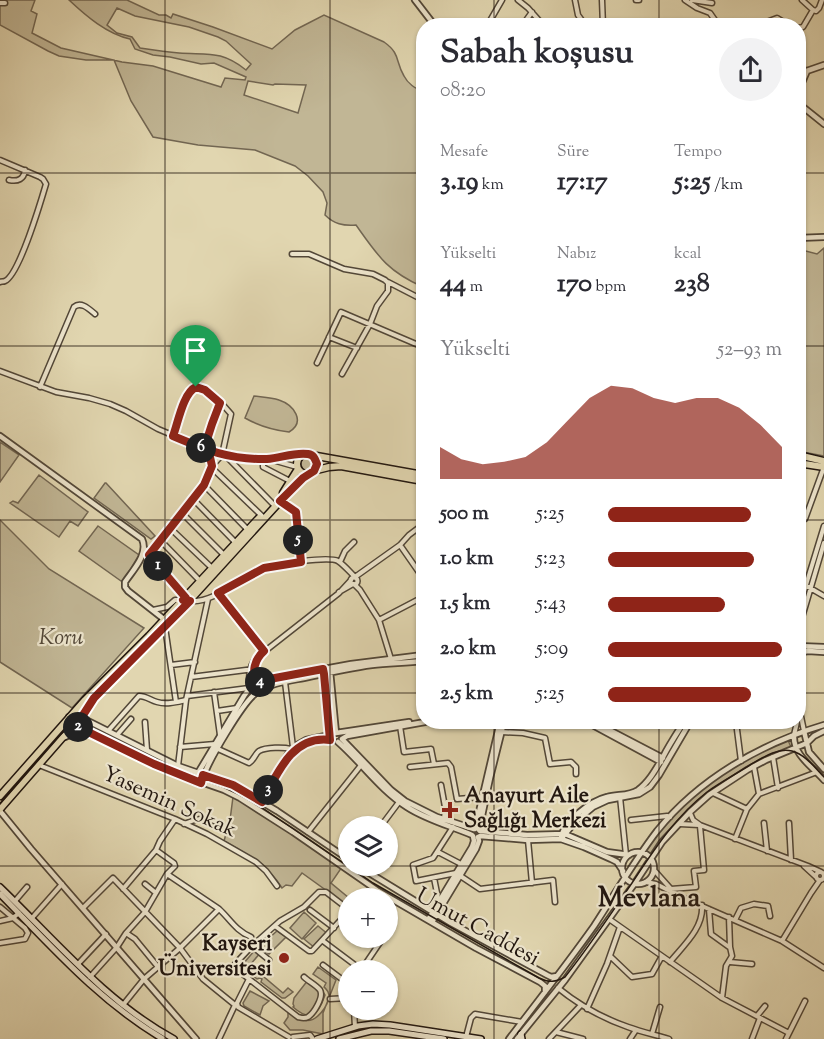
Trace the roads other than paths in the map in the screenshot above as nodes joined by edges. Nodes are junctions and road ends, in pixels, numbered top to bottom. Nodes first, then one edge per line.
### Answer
1 (415, 0) edge
2 (502, 0) edge
3 (518, 0) edge
4 (574, 0) edge
5 (602, 0) edge
6 (686, 0) edge
7 (692, 0) edge
8 (802, 0) edge
9 (822, 0) edge
10 (712, 3) dead end
11 (813, 10) junction
12 (532, 12) junction
13 (429, 18) edge
14 (492, 18) edge
15 (528, 18) edge
16 (537, 18) edge
17 (580, 18) edge
18 (603, 18) edge
19 (713, 18) edge
20 (806, 22) edge
21 (824, 65) edge
22 (807, 71) edge
23 (806, 109) edge
24 (824, 124) edge
25 (0, 160) edge
26 (25, 170) junction
27 (9, 180) dead end
28 (824, 237) edge
29 (806, 238) edge
30 (292, 254) dead end
31 (0, 282) edge
32 (387, 282) junction
33 (416, 296) edge
34 (95, 314) dead end
35 (370, 324) junction
36 (329, 337) junction
37 (416, 344) edge
38 (357, 348) junction
39 (317, 363) dead end
40 (0, 371) edge
41 (342, 374) dead end
42 (40, 387) junction
43 (220, 403) junction
44 (0, 436) edge
45 (173, 436) junction
46 (204, 449) junction
47 (223, 455) junction
48 (303, 455) junction
49 (311, 455) junction
50 (806, 457) edge
51 (262, 458) junction
52 (269, 459) junction
53 (824, 461) edge
54 (806, 464) edge
55 (212, 467) junction
56 (824, 467) edge
57 (298, 468) junction
58 (312, 472) junction
59 (416, 474) edge
60 (416, 480) edge
61 (291, 482) junction
62 (204, 485) junction
63 (192, 499) junction
64 (280, 501) junction
65 (273, 504) junction
66 (182, 513) junction
67 (261, 516) junction
68 (806, 516) edge
69 (824, 526) edge
70 (170, 528) junction
71 (248, 530) junction
72 (416, 530) edge
73 (160, 541) junction
74 (354, 542) dead end
75 (236, 543) junction
76 (824, 543) edge
77 (400, 545) junction
78 (145, 549) junction
79 (149, 555) junction
80 (224, 555) junction
81 (301, 562) junction
82 (340, 562) junction
83 (212, 568) junction
84 (416, 568) edge
85 (200, 581) junction
86 (354, 581) junction
87 (808, 587) junction
88 (806, 592) edge
89 (218, 593) junction
90 (806, 596) edge
91 (824, 596) edge
92 (207, 599) junction
93 (186, 600) junction
94 (416, 601) edge
95 (152, 610) junction
96 (379, 620) junction
97 (165, 623) junction
98 (806, 646) edge
99 (824, 647) edge
100 (806, 651) edge
101 (824, 651) edge
102 (262, 653) junction
103 (416, 656) edge
104 (391, 659) junction
105 (416, 662) edge
106 (195, 663) junction
107 (171, 665) junction
108 (252, 669) junction
109 (327, 671) junction
110 (192, 677) junction
111 (259, 682) junction
112 (285, 682) junction
113 (249, 688) junction
114 (261, 690) junction
115 (214, 692) junction
116 (255, 694) junction
117 (187, 698) junction
118 (176, 702) junction
119 (90, 705) junction
120 (237, 708) junction
121 (217, 711) junction
122 (69, 717) junction
123 (81, 717) junction
124 (131, 718) dead end
125 (416, 721) edge
126 (145, 722) dead end
127 (416, 722) edge
128 (92, 723) junction
129 (824, 725) edge
130 (76, 726) junction
131 (400, 726) junction
132 (500, 729) edge
133 (501, 729) edge
134 (602, 729) edge
135 (602, 729) edge
136 (680, 729) edge
137 (685, 729) edge
138 (737, 729) edge
139 (796, 729) edge
140 (108, 731) junction
141 (804, 731) junction
142 (824, 731) edge
143 (90, 732) junction
144 (501, 732) junction
145 (117, 735) junction
146 (220, 736) junction
147 (332, 736) junction
148 (794, 736) junction
149 (62, 738) junction
150 (340, 740) junction
151 (807, 743) junction
152 (180, 747) junction
153 (217, 747) junction
154 (292, 748) junction
155 (795, 748) junction
156 (147, 750) junction
157 (773, 757) junction
158 (663, 761) junction
159 (741, 761) junction
160 (362, 764) junction
161 (434, 764) junction
162 (39, 765) junction
163 (178, 766) junction
164 (410, 767) dead end
165 (753, 767) junction
166 (824, 769) edge
167 (817, 772) junction
168 (200, 774) junction
169 (576, 774) dead end
170 (824, 780) edge
171 (199, 782) junction
172 (441, 785) dead end
173 (777, 788) junction
174 (713, 793) junction
175 (759, 794) junction
176 (0, 796) edge
177 (482, 797) junction
178 (620, 797) junction
179 (261, 801) junction
180 (399, 802) junction
181 (747, 809) junction
182 (0, 810) edge
183 (690, 812) junction
184 (388, 816) edge
185 (670, 817) junction
186 (175, 819) junction
187 (444, 820) junction
188 (631, 820) dead end
189 (214, 821) dead end
190 (764, 823) dead end
191 (789, 823) dead end
192 (184, 824) junction
193 (679, 824) junction
194 (700, 825) junction
195 (453, 827) junction
196 (308, 832) junction
197 (477, 833) junction
198 (562, 835) junction
199 (735, 839) junction
200 (528, 840) junction
201 (156, 850) junction
202 (767, 851) junction
203 (338, 852) edge
204 (438, 852) junction
205 (642, 853) junction
206 (628, 855) junction
207 (651, 859) junction
208 (791, 860) junction
209 (798, 862) junction
210 (461, 864) junction
211 (654, 870) junction
212 (623, 871) junction
213 (823, 873) edge
214 (167, 874) junction
215 (458, 874) junction
216 (374, 876) edge
217 (626, 877) junction
218 (434, 878) junction
219 (819, 880) edge
220 (646, 882) junction
221 (532, 883) junction
222 (62, 884) junction
223 (145, 884) dead end
224 (636, 884) junction
225 (277, 886) dead end
226 (0, 887) edge
227 (27, 887) dead end
228 (123, 890) junction
229 (672, 891) junction
230 (156, 893) junction
231 (0, 894) edge
232 (15, 901) junction
233 (338, 902) edge
234 (555, 902) dead end
235 (439, 903) junction
236 (702, 905) junction
237 (0, 907) edge
238 (82, 908) junction
239 (219, 909) junction
240 (709, 909) junction
241 (310, 910) dead end
242 (145, 912) junction
243 (19, 913) junction
244 (435, 913) junction
245 (770, 916) dead end
246 (729, 917) junction
247 (13, 918) junction
248 (32, 918) junction
249 (609, 919) junction
250 (735, 920) junction
251 (0, 921) edge
252 (430, 921) junction
253 (338, 923) edge
254 (275, 926) junction
255 (620, 927) junction
256 (334, 928) junction
257 (126, 933) junction
258 (105, 934) junction
259 (251, 937) dead end
260 (323, 941) junction
261 (782, 941) junction
262 (0, 943) edge
263 (252, 946) junction
264 (117, 947) junction
265 (730, 947) junction
266 (180, 948) junction
267 (610, 956) junction
268 (662, 956) junction
269 (269, 960) dead end
270 (348, 960) edge
271 (670, 962) junction
272 (730, 962) junction
273 (78, 964) junction
274 (753, 964) dead end
275 (322, 966) dead end
276 (158, 967) junction
277 (824, 968) edge
278 (557, 976) junction
279 (90, 977) junction
280 (304, 977) dead end
281 (338, 977) edge
282 (144, 979) junction
283 (249, 979) junction
284 (558, 988) junction
285 (545, 992) junction
286 (722, 998) junction
287 (330, 999) dead end
288 (338, 999) edge
289 (805, 1001) dead end
290 (123, 1005) junction
291 (581, 1005) junction
292 (660, 1006) dead end
293 (765, 1006) dead end
294 (587, 1009) junction
295 (759, 1017) junction
296 (355, 1020) edge
297 (522, 1022) junction
298 (355, 1027) junction
299 (636, 1030) junction
300 (389, 1031) junction
301 (556, 1032) junction
302 (789, 1034) junction
303 (302, 1035) junction
304 (411, 1036) edge
305 (655, 1036) edge
306 (466, 1037) junction
307 (520, 1037) edge
308 (342, 1038) edge
309 (163, 1039) edge
310 (174, 1039) edge
311 (196, 1039) edge
312 (219, 1039) edge
313 (307, 1039) edge
314 (315, 1039) edge
315 (388, 1039) edge
316 (444, 1039) edge
317 (481, 1039) edge
318 (510, 1039) edge
319 (549, 1039) edge
320 (583, 1039) edge
321 (630, 1039) edge
322 (669, 1039) edge
323 (752, 1039) edge
324 (786, 1039) edge

1 - 13 street
2 - 14 street
3 - 12 street
4 - 17 street
5 - 18 street
6 - 19 street
7 - 10 street
8 - 11 street
9 - 11 street
11 - 20 street
12 - 15 street
12 - 16 street
21 - 22 street
23 - 24 street
25 - 26 street
26 - 27 street
26 - 31 street
28 - 29 street
30 - 32 street
32 - 33 street
32 - 35 street
34 - 42 street
35 - 36 street
35 - 37 street
35 - 38 street
36 - 38 street
36 - 39 street
38 - 41 street
40 - 42 street
42 - 45 street
43 - 45 street
43 - 46 street
43 - 47 street
44 - 78 street
45 - 46 street
46 - 47 street
46 - 55 street
47 - 51 street
47 - 55 street
47 - 65 street
48 - 49 main road
48 - 52 street
48 - 57 main road
49 - 58 main road
49 - 59 main road
50 - 53 main road
51 - 52 street
51 - 61 street
52 - 57 street
54 - 56 main road
55 - 62 street
55 - 67 street
56 - 68 street
57 - 58 main road
57 - 61 main road
58 - 60 main road
58 - 64 main road
61 - 65 main road
62 - 63 street
62 - 71 street
63 - 66 street
63 - 75 street
64 - 81 street
64 - 93 main road
65 - 67 main road
66 - 70 street
66 - 80 street
67 - 71 main road
69 - 87 street
70 - 73 street
70 - 83 street
71 - 75 main road
72 - 77 street
73 - 79 street
73 - 85 street
74 - 82 street
75 - 80 main road
76 - 87 street
77 - 84 street
77 - 86 street
78 - 79 street
78 - 95 street
79 - 93 street
80 - 83 main road
81 - 82 street
81 - 89 street
82 - 86 street
83 - 85 main road
85 - 93 main road
86 - 96 street
86 - 102 street
87 - 88 street
87 - 90 street
87 - 91 street
89 - 92 street
89 - 102 street
92 - 93 street
92 - 106 street
93 - 95 street
93 - 97 main road
94 - 96 street
95 - 97 street
96 - 104 street
97 - 107 street
97 - 119 main road
97 - 122 main road
98 - 99 street
100 - 101 street
102 - 108 street
103 - 104 street
104 - 109 street
105 - 109 street
106 - 107 street
106 - 110 street
107 - 118 street
108 - 110 street
108 - 111 street
108 - 113 street
109 - 111 street
109 - 112 street
109 - 147 street
110 - 117 street
111 - 113 street
111 - 114 street
112 - 114 street
112 - 154 street
113 - 115 street
113 - 116 street
113 - 120 street
114 - 116 street
115 - 117 street
115 - 121 street
116 - 153 street
117 - 118 street
117 - 152 street
118 - 140 street
119 - 123 main road
119 - 128 street
120 - 121 street
120 - 146 street
121 - 146 street
122 - 123 street
122 - 130 street, Umut Caddesi
122 - 176 main road
123 - 128 street
123 - 130 main road
124 - 145 street
125 - 147 street
126 - 156 street
127 - 131 street
128 - 140 street
129 - 141 street
130 - 143 street, Umut Caddesi
130 - 149 main road
131 - 150 street
131 - 161 street
132 - 177 street
133 - 144 street
134 - 158 street
135 - 158 street
136 - 158 street
137 - 158 street
138 - 159 street
139 - 148 street
140 - 145 street
141 - 148 street
141 - 151 street
142 - 151 street
143 - 149 street
143 - 171 street, Umut Caddesi
144 - 169 street
144 - 197 street
145 - 156 street
146 - 153 street
147 - 150 street
147 - 150 street
147 - 154 street
147 - 179 street
148 - 155 street
148 - 159 street
149 - 162 main road
150 - 160 street
150 - 187 street
151 - 155 street
151 - 166 street
152 - 153 street
152 - 163 street
153 - 154 street
153 - 168 street
154 - 179 street
155 - 157 street
155 - 167 street
156 - 163 street
157 - 165 street
157 - 173 street
158 - 178 street
159 - 185 street
160 - 180 street
160 - 196 street
161 - 164 street
161 - 177 street
162 - 182 main road
162 - 186 street, Yasemin Sokak
163 - 168 street
165 - 174 street
165 - 175 street
167 - 170 street
167 - 173 street
168 - 171 street
168 - 179 street
171 - 252 street, Umut Caddesi
172 - 187 street
173 - 175 street
174 - 181 street
174 - 183 street
175 - 181 street
177 - 197 street
178 - 198 street
178 - 206 street
179 - 196 street
180 - 184 street
180 - 195 street
181 - 199 street
182 - 222 street
183 - 193 street
183 - 194 street
185 - 188 street
185 - 205 street
186 - 192 street, Yasemin Sokak
186 - 201 street
187 - 197 street
189 - 192 street
190 - 202 street
191 - 208 street
192 - 225 street, Yasemin Sokak
193 - 194 street
193 - 207 street
194 - 199 street
194 - 229 street
195 - 197 street
195 - 204 street
196 - 203 street
197 - 198 street
197 - 200 street
197 - 210 street
197 - 215 street
198 - 200 street
198 - 206 street
198 - 212 street
199 - 202 street
200 - 221 street
201 - 214 street
201 - 228 street
202 - 208 street
204 - 210 street
204 - 218 street
205 - 206 street
205 - 207 street
205 - 217 street
206 - 212 street
207 - 211 street
207 - 224 street
208 - 209 street
209 - 213 street
209 - 219 street
210 - 215 street
211 - 220 street
211 - 229 street
212 - 217 street
213 - 219 street
214 - 230 street
214 - 239 street
215 - 218 street
215 - 221 street
215 - 235 street
215 - 244 street
216 - 244 street, Umut Caddesi
217 - 224 street
217 - 278 street
218 - 235 street
219 - 261 street
220 - 224 street
220 - 229 street
221 - 234 street
222 - 238 street
222 - 248 street
223 - 230 street
224 - 249 street
226 - 232 main road
227 - 232 street
228 - 238 street
228 - 242 street
229 - 236 street
230 - 242 street
231 - 243 main road
232 - 248 main road
233 - 254 street
235 - 244 street
236 - 240 street
236 - 271 street
237 - 247 street
238 - 258 street
239 - 259 street
239 - 266 street
240 - 246 street
240 - 265 street
241 - 256 street
242 - 257 street
242 - 266 street
243 - 247 street
243 - 309 main road
244 - 252 street
244 - 278 street, Umut Caddesi
245 - 250 street
246 - 250 street
246 - 265 street
247 - 251 street
247 - 262 street
248 - 273 main road
249 - 255 street
249 - 284 street
250 - 261 street
252 - 285 street, Umut Caddesi
253 - 256 street
254 - 260 street
254 - 263 street
255 - 267 street
255 - 268 street
256 - 260 street
257 - 264 street
257 - 276 street
258 - 264 street
258 - 273 street
260 - 270 street
261 - 277 street
263 - 269 street
263 - 283 street
264 - 279 street
264 - 282 street
265 - 272 street
266 - 276 street
266 - 312 street
267 - 268 street
267 - 294 street
268 - 271 street
271 - 286 street
272 - 274 street
272 - 286 street
273 - 279 main road
275 - 281 street
276 - 282 street
278 - 285 street
279 - 290 main road
280 - 283 street
282 - 290 street
282 - 311 street
283 - 303 street
284 - 291 street
284 - 307 street
285 - 297 street
286 - 295 street
287 - 288 street
289 - 302 street
290 - 310 main road
291 - 294 street
291 - 301 street
292 - 305 street
293 - 295 street
294 - 299 street
295 - 302 street
295 - 323 street
296 - 298 street
297 - 306 street
297 - 318 street
298 - 306 main road
298 - 314 main road
299 - 305 street
299 - 321 street
300 - 304 main road
300 - 308 main road
300 - 315 street
301 - 319 street
301 - 320 street
302 - 324 street
303 - 313 street
303 - 314 street
304 - 316 main road
305 - 322 street
306 - 317 main road

